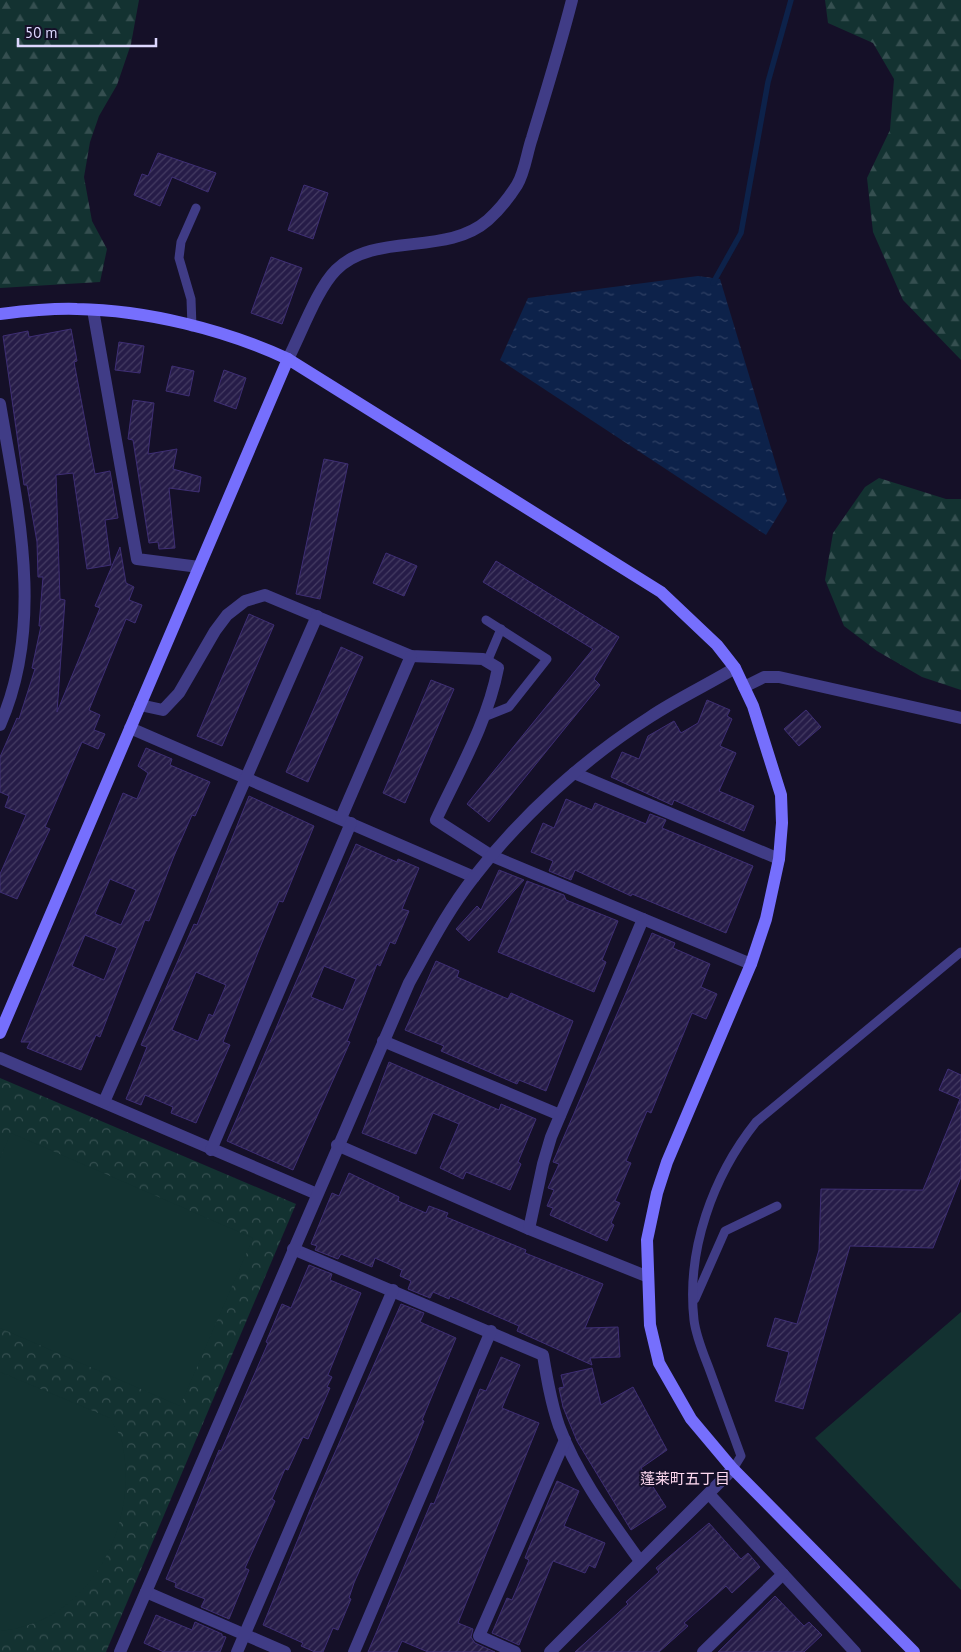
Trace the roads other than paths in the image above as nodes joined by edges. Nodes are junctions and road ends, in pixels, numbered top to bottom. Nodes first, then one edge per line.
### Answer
1 (572, 0) edge
2 (196, 208) dead end
3 (93, 310) junction
4 (0, 314) edge
5 (192, 327) junction
6 (288, 359) junction
7 (0, 404) edge
8 (199, 567) junction
9 (317, 616) junction
10 (486, 620) dead end
11 (501, 629) junction
12 (411, 656) junction
13 (487, 662) junction
14 (735, 668) junction
15 (744, 687) junction
16 (140, 705) junction
17 (484, 717) junction
18 (961, 718) edge
19 (0, 725) edge
20 (130, 728) junction
21 (574, 773) junction
22 (246, 777) junction
23 (346, 820) junction
24 (492, 856) junction
25 (779, 859) junction
26 (474, 877) junction
27 (643, 919) junction
28 (961, 952) edge
29 (751, 964) junction
30 (0, 1033) edge
31 (384, 1041) junction
32 (0, 1058) edge
33 (104, 1102) junction
34 (560, 1115) junction
35 (338, 1145) junction
36 (211, 1150) junction
37 (317, 1194) junction
38 (777, 1206) dead end
39 (529, 1229) junction
40 (293, 1249) junction
41 (646, 1276) junction
42 (393, 1290) junction
43 (694, 1302) junction
44 (491, 1331) junction
45 (565, 1440) junction
46 (733, 1469) junction
47 (709, 1494) junction
48 (640, 1562) junction
49 (783, 1574) junction
50 (146, 1592) junction
51 (245, 1635) junction
52 (849, 1650) edge
53 (120, 1652) edge
54 (237, 1652) edge
55 (285, 1652) edge
56 (354, 1652) edge
57 (515, 1652) edge
58 (550, 1652) edge
59 (703, 1652) edge
60 (914, 1652) edge

1 - 6 street
2 - 5 lane
3 - 4 street
3 - 5 street
3 - 8 street
5 - 6 street
6 - 8 street
6 - 14 street
7 - 19 street
8 - 16 street
9 - 12 street
9 - 16 street
9 - 22 street
10 - 11 lane
11 - 13 lane
11 - 17 lane
12 - 13 street
12 - 23 street
13 - 17 street
14 - 15 street
14 - 21 street
15 - 18 street
15 - 25 street
16 - 20 street
17 - 24 street
20 - 22 street
20 - 30 street
21 - 24 street
21 - 25 street
22 - 23 street
22 - 33 street
23 - 26 street
23 - 36 street
24 - 26 street
24 - 27 street
25 - 29 street
26 - 31 street
27 - 29 street
27 - 34 street
28 - 43 lane
29 - 41 street
31 - 34 street
31 - 35 street
32 - 33 street
33 - 36 street
34 - 39 street
35 - 37 street
35 - 39 street
36 - 37 street
37 - 40 street
38 - 43 lane
39 - 41 street
40 - 42 street
40 - 50 street
41 - 46 street
42 - 44 street
42 - 51 street
43 - 46 lane
44 - 45 street
44 - 56 street
45 - 48 street
45 - 57 street
46 - 47 street
46 - 60 street
47 - 48 street
47 - 49 street
48 - 58 street
49 - 52 street
49 - 59 street
50 - 51 street
50 - 53 street
51 - 54 street
51 - 55 street

